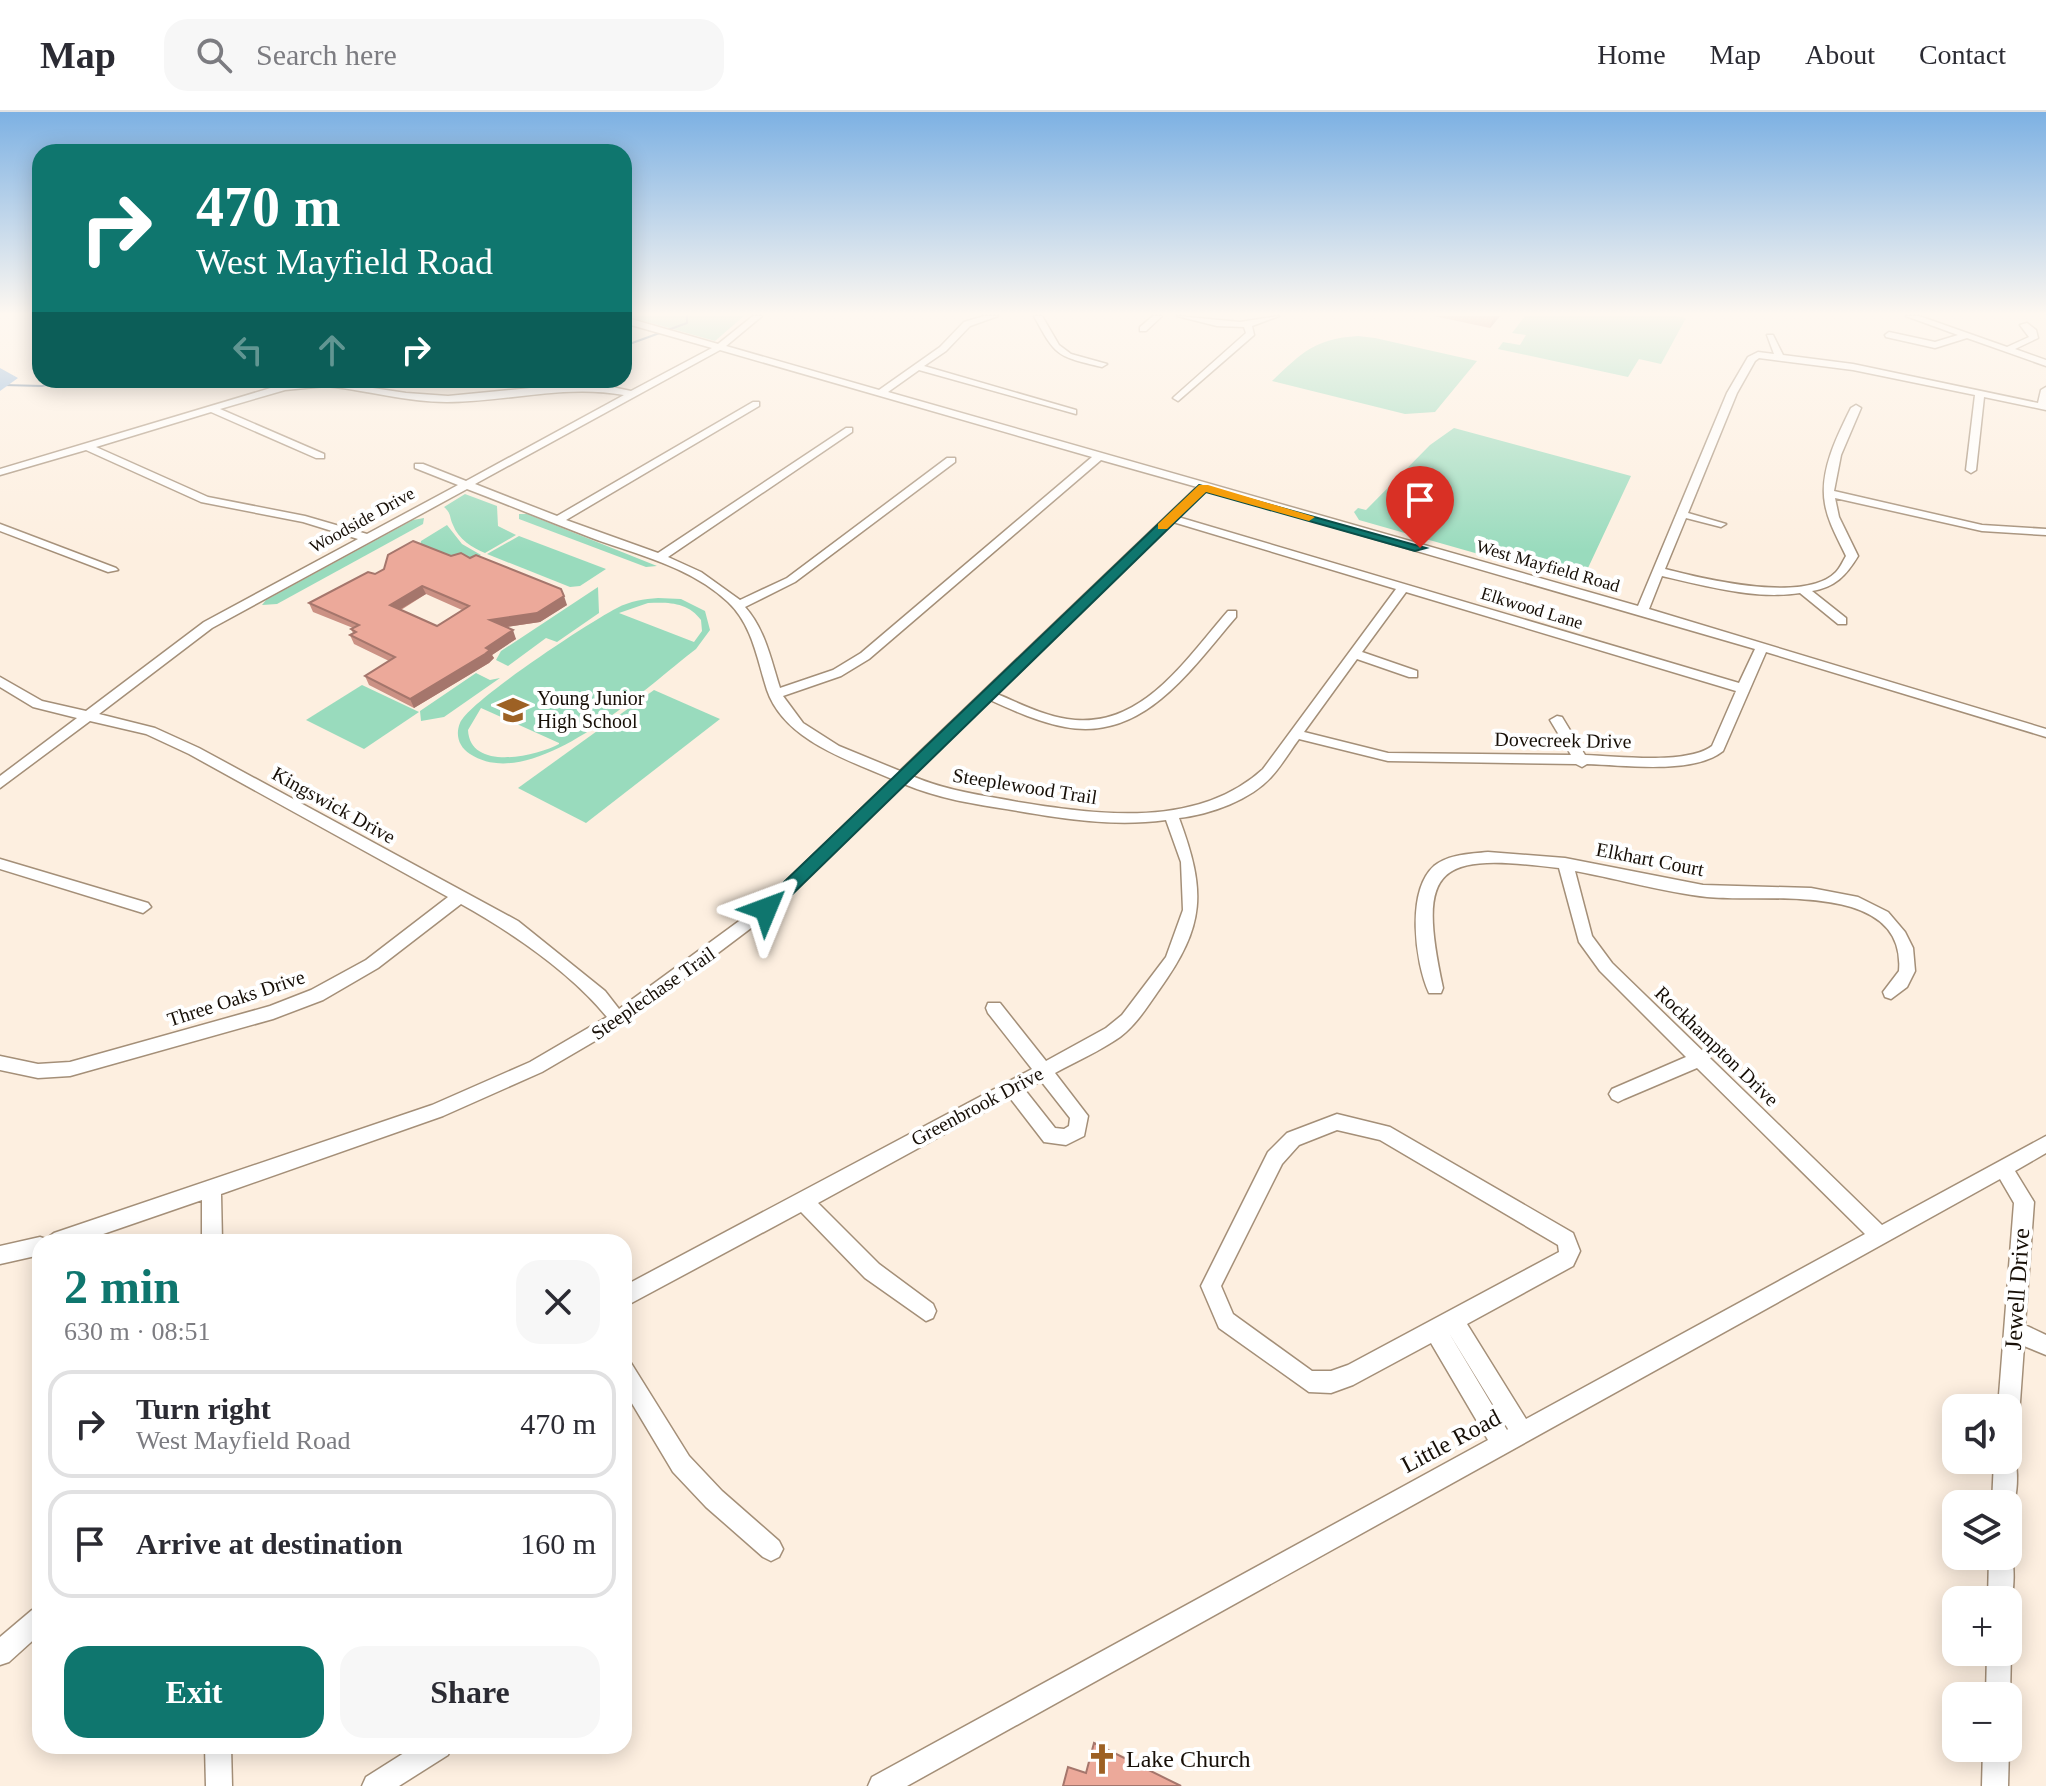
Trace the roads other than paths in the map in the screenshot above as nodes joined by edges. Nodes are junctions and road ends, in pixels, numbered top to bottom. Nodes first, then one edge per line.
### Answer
1 (259, 394) edge
2 (385, 394) edge
3 (506, 394) edge
4 (631, 394) edge
5 (885, 394) edge
6 (1011, 394) edge
7 (1182, 394) edge
8 (1732, 394) edge
9 (1980, 394) joint
10 (1178, 398) dead end
11 (756, 404) dead end
12 (2044, 407) edge
13 (210, 408) junction
14 (1856, 408) dead end
15 (1073, 412) dead end
16 (849, 430) dead end
17 (86, 446) junction
18 (320, 456) dead end
19 (1098, 457) junction
20 (951, 460) dead end
21 (419, 466) dead end
22 (1971, 470) dead end
23 (0, 472) edge
24 (466, 484) junction
25 (1203, 487) junction
26 (1828, 493) junction
27 (1681, 514) junction
28 (1171, 518) junction
29 (558, 520) junction
30 (1721, 524) dead end
31 (0, 527) edge
32 (2046, 532) edge
33 (367, 538) junction
34 (659, 558) junction
35 (112, 570) dead end
36 (1657, 571) junction
37 (1403, 588) junction
38 (1802, 589) junction
39 (739, 605) junction
40 (1642, 611) junction
41 (1232, 614) dead end
42 (1842, 621) dead end
43 (1762, 646) junction
44 (1355, 654) junction
45 (1413, 674) dead end
46 (0, 681) edge
47 (1744, 689) junction
48 (775, 694) junction
49 (988, 695) junction
50 (86, 716) junction
51 (1557, 720) dead end
52 (2046, 733) edge
53 (1296, 734) junction
54 (1582, 762) junction
55 (901, 778) junction
56 (0, 783) edge
57 (1171, 815) junction
58 (1565, 863) junction
59 (0, 864) edge
60 (460, 896) junction
61 (143, 907) dead end
62 (1435, 988) dead end
63 (1891, 992) dead end
64 (994, 1008) dead end
65 (618, 1019) junction
66 (1699, 1059) junction
67 (0, 1063) edge
68 (1045, 1069) junction
69 (1013, 1088) junction
70 (1618, 1094) dead end
71 (2046, 1144) edge
72 (2003, 1168) junction
73 (211, 1189) junction
74 (802, 1200) junction
75 (78, 1234) edge
76 (212, 1234) edge
77 (1880, 1236) junction
78 (32, 1248) edge
79 (0, 1255) edge
80 (632, 1293) edge
81 (926, 1311) dead end
82 (1444, 1326) junction
83 (2014, 1331) junction
84 (2046, 1345) edge
85 (632, 1383) edge
86 (2010, 1394) edge
87 (1512, 1437) junction
88 (771, 1549) dead end
89 (32, 1625) edge
90 (0, 1653) edge
91 (218, 1754) edge
92 (426, 1754) edge
93 (1996, 1762) edge
94 (219, 1786) edge
95 (375, 1786) edge
96 (881, 1786) edge
97 (1995, 1786) edge

1 - 13 street
2 - 3 street
4 - 24 street, Woodside Drive
5 - 19 street, West Mayfield Road
6 - 15 street
7 - 10 street
8 - 27 street
9 - 12 street
9 - 22 street
11 - 29 street
13 - 17 street
13 - 18 street
14 - 26 street
16 - 34 street
17 - 23 street
17 - 33 street
19 - 25 street, West Mayfield Road
19 - 48 street
20 - 39 street
21 - 24 street, Steeplewood Trail
24 - 29 street, Steeplewood Trail
24 - 33 street, Woodside Drive
25 - 28 street, Steeplechase Trail
25 - 40 street, West Mayfield Road
26 - 32 street
26 - 38 street
27 - 30 street
27 - 36 street
28 - 37 street, Elkwood Lane
28 - 49 street, Steeplechase Trail
29 - 34 street, Steeplewood Trail
31 - 35 street
33 - 50 street, Woodside Drive
34 - 39 street, Steeplewood Trail
36 - 38 street
36 - 40 street
37 - 44 street, Steeplewood Trail
37 - 47 street, Elkwood Lane
38 - 42 street
39 - 48 street, Steeplewood Trail
40 - 43 street, West Mayfield Road
41 - 49 street
43 - 47 street, Dovecreek Drive
43 - 52 street, West Mayfield Road
44 - 45 street
44 - 53 street, Steeplewood Trail
46 - 50 street, Kingswick Drive
47 - 54 street, Dovecreek Drive
48 - 55 street, Steeplewood Trail
49 - 55 street, Steeplechase Trail
50 - 56 street, Woodside Drive
50 - 60 street, Kingswick Drive
51 - 54 street
53 - 54 street, Dovecreek Drive
53 - 57 street, Steeplewood Trail
55 - 57 street, Steeplewood Trail
55 - 65 street, Steeplechase Trail
57 - 68 street, Greenbrook Drive
58 - 62 street, Elkhart Court
58 - 63 street, Elkhart Court
58 - 66 street, Rockhampton Drive
59 - 61 street
60 - 65 street, Kingswick Drive
60 - 67 street, Three Oaks Drive
64 - 68 street
65 - 73 street, Steeplechase Trail
66 - 70 street
66 - 77 street, Rockhampton Drive
68 - 69 street, Greenbrook Drive
68 - 69 street
69 - 74 street, Greenbrook Drive
71 - 72 street, Little Road
72 - 77 street, Little Road
72 - 83 street, Jewell Drive
73 - 75 street, Steeplechase Trail
73 - 76 street
74 - 80 street, Greenbrook Drive
74 - 81 street
77 - 87 street, Little Road
78 - 79 street
82 - 82 street
82 - 87 street
83 - 84 street
83 - 86 street, Jewell Drive
85 - 88 street
87 - 96 street, Little Road
89 - 90 street
91 - 94 street
92 - 95 street
93 - 97 street

